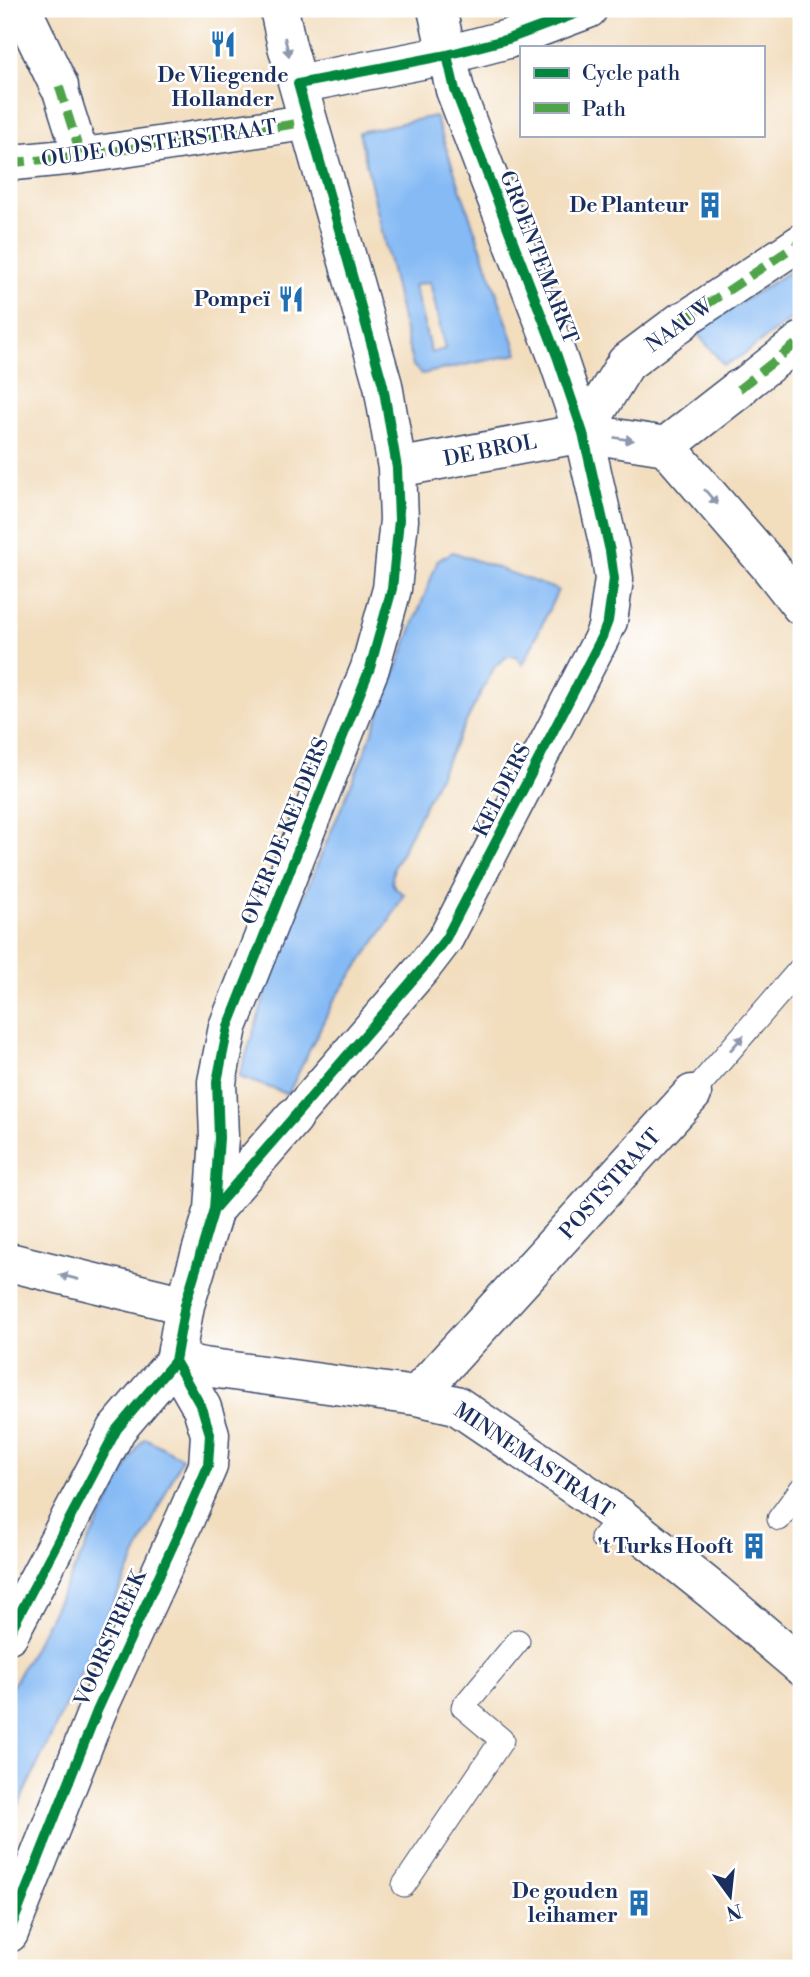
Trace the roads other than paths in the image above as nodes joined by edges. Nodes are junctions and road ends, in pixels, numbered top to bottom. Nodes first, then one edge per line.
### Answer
1 (22, 9) edge
2 (279, 9) edge
3 (437, 9) edge
4 (589, 9) edge
5 (447, 55) junction
6 (298, 84) junction
7 (59, 86) joint
8 (308, 122) junction
9 (81, 156) junction
10 (9, 163) edge
11 (801, 242) edge
12 (682, 321) joint
13 (801, 340) edge
14 (739, 389) joint
15 (583, 433) junction
16 (666, 446) junction
17 (397, 468) junction
18 (801, 606) edge
19 (608, 621) joint
20 (801, 968) edge
21 (692, 1094) joint
22 (294, 1117) joint
23 (214, 1209) junction
24 (9, 1262) edge
25 (185, 1305) junction
26 (175, 1361) junction
27 (416, 1396) junction
28 (801, 1489) edge
29 (779, 1519) dead end
30 (9, 1634) edge
31 (518, 1640) dead end
32 (801, 1666) edge
33 (404, 1885) dead end
34 (9, 1933) edge

1 - 7 street
2 -> 6 street
3 - 5 street, GROENTEMARKT
4 - 5 street
5 - 6 street
5 - 15 street, GROENTEMARKT
6 - 8 street
7 - 9 street
8 - 9 street, OUDE OOSTERSTRAAT
8 - 17 street
9 - 10 street, OUDE OOSTERSTRAAT
11 - 12 street, NAAUW
12 - 15 street, NAAUW
13 - 14 street
14 - 16 street
15 -> 16 street, DE BROL
15 - 17 street, DE BROL
15 - 19 street, KELDERS
16 -> 18 street
17 - 23 street, OVER DE KELDERS
19 - 22 street, KELDERS
21 -> 20 lane, POSTSTRAAT
21 - 27 street, POSTSTRAAT
22 - 23 street, OVER DE KELDERS
23 - 25 street, OVER DE KELDERS
25 -> 24 street
25 - 26 street
26 - 27 street, MINNEMASTRAAT
26 - 30 street
26 - 34 street, VOORSTREEK
27 - 32 street, MINNEMASTRAAT
28 - 29 lane
31 - 33 lane

